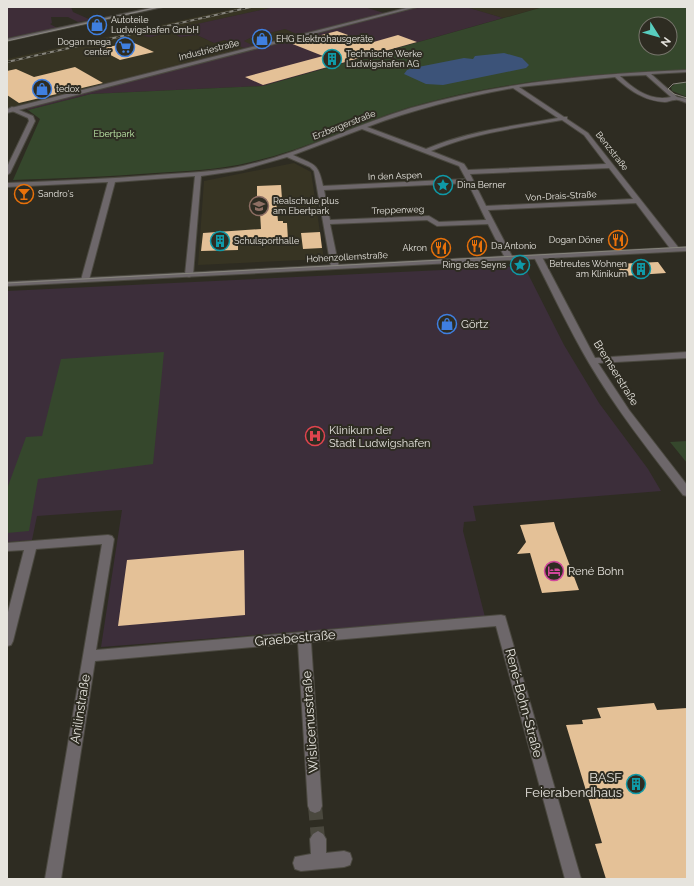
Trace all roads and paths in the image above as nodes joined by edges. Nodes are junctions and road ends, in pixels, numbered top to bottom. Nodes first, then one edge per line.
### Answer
1 (161, 7) edge
2 (415, 7) edge
3 (7, 40) edge
4 (687, 72) edge
5 (647, 73) junction
6 (616, 75) junction
7 (514, 86) junction
8 (675, 98) junction
9 (687, 101) edge
10 (10, 110) edge
11 (565, 118) junction
12 (361, 127) junction
13 (427, 151) junction
14 (289, 156) junction
15 (612, 166) junction
16 (466, 172) junction
17 (7, 173) edge
18 (198, 175) junction
19 (112, 181) junction
20 (471, 182) junction
21 (7, 185) edge
22 (320, 188) junction
23 (639, 201) junction
24 (485, 208) junction
25 (326, 222) junction
26 (492, 222) junction
27 (676, 249) junction
28 (687, 249) edge
29 (538, 257) junction
30 (509, 258) junction
31 (335, 267) junction
32 (188, 275) junction
33 (85, 280) junction
34 (7, 284) edge
35 (687, 355) edge
36 (592, 361) junction
37 (687, 492) edge
38 (31, 545) junction
39 (7, 547) edge
40 (501, 620) joint
41 (304, 637) junction
42 (7, 641) edge
43 (89, 656) junction
44 (315, 806) tunnel mouth
45 (318, 839) tunnel mouth
46 (344, 859) dead end
47 (319, 861) junction
48 (302, 863) dead end
49 (53, 879) edge
50 (573, 879) edge

1 - 3 street
2 - 10 street, Industriestraße
4 - 5 street, Erzbergerstraße
5 - 6 street, Erzbergerstraße
5 - 8 street
6 - 7 street, Erzbergerstraße
6 - 8 street
7 - 11 street, Benzstraße
7 - 12 street, Erzbergerstraße
8 - 9 street
10 - 17 street
11 - 13 street
11 - 15 street, Benzstraße
12 - 13 street
12 - 14 street, Erzbergerstraße
13 - 16 street
14 - 18 street, Erzbergerstraße
14 - 22 street
15 - 16 street
15 - 23 street, Benzstraße
16 - 20 street
18 - 19 street, Erzbergerstraße
18 - 32 street
19 - 21 street, Erzbergerstraße
19 - 33 street
20 - 22 street, In den Aspen
20 - 24 street
22 - 25 street
23 - 24 street, Von-Drais-Straße
23 - 27 street, Benzstraße
24 - 26 street
25 - 26 street, Treppenweg
25 - 31 street
26 - 30 street
27 - 28 street, Hohenzollernstraße
27 - 29 street, Hohenzollernstraße
29 - 30 street, Hohenzollernstraße
29 - 36 street, Bremserstraße
30 - 31 street, Hohenzollernstraße
31 - 32 street, Hohenzollernstraße
32 - 33 street, Hohenzollernstraße
33 - 34 street, Hohenzollernstraße
35 - 36 street
36 - 37 street, Bremserstraße
38 - 39 street
38 - 42 street
38 - 43 street, Anilinstraße
40 - 41 street, Graebestraße
40 - 50 street, René-Bohn-Straße
41 - 43 street, Graebestraße
41 - 44 street, Wislicenusstraße
43 - 49 street, Anilinstraße
45 - 47 street
46 - 47 street
47 - 48 street

